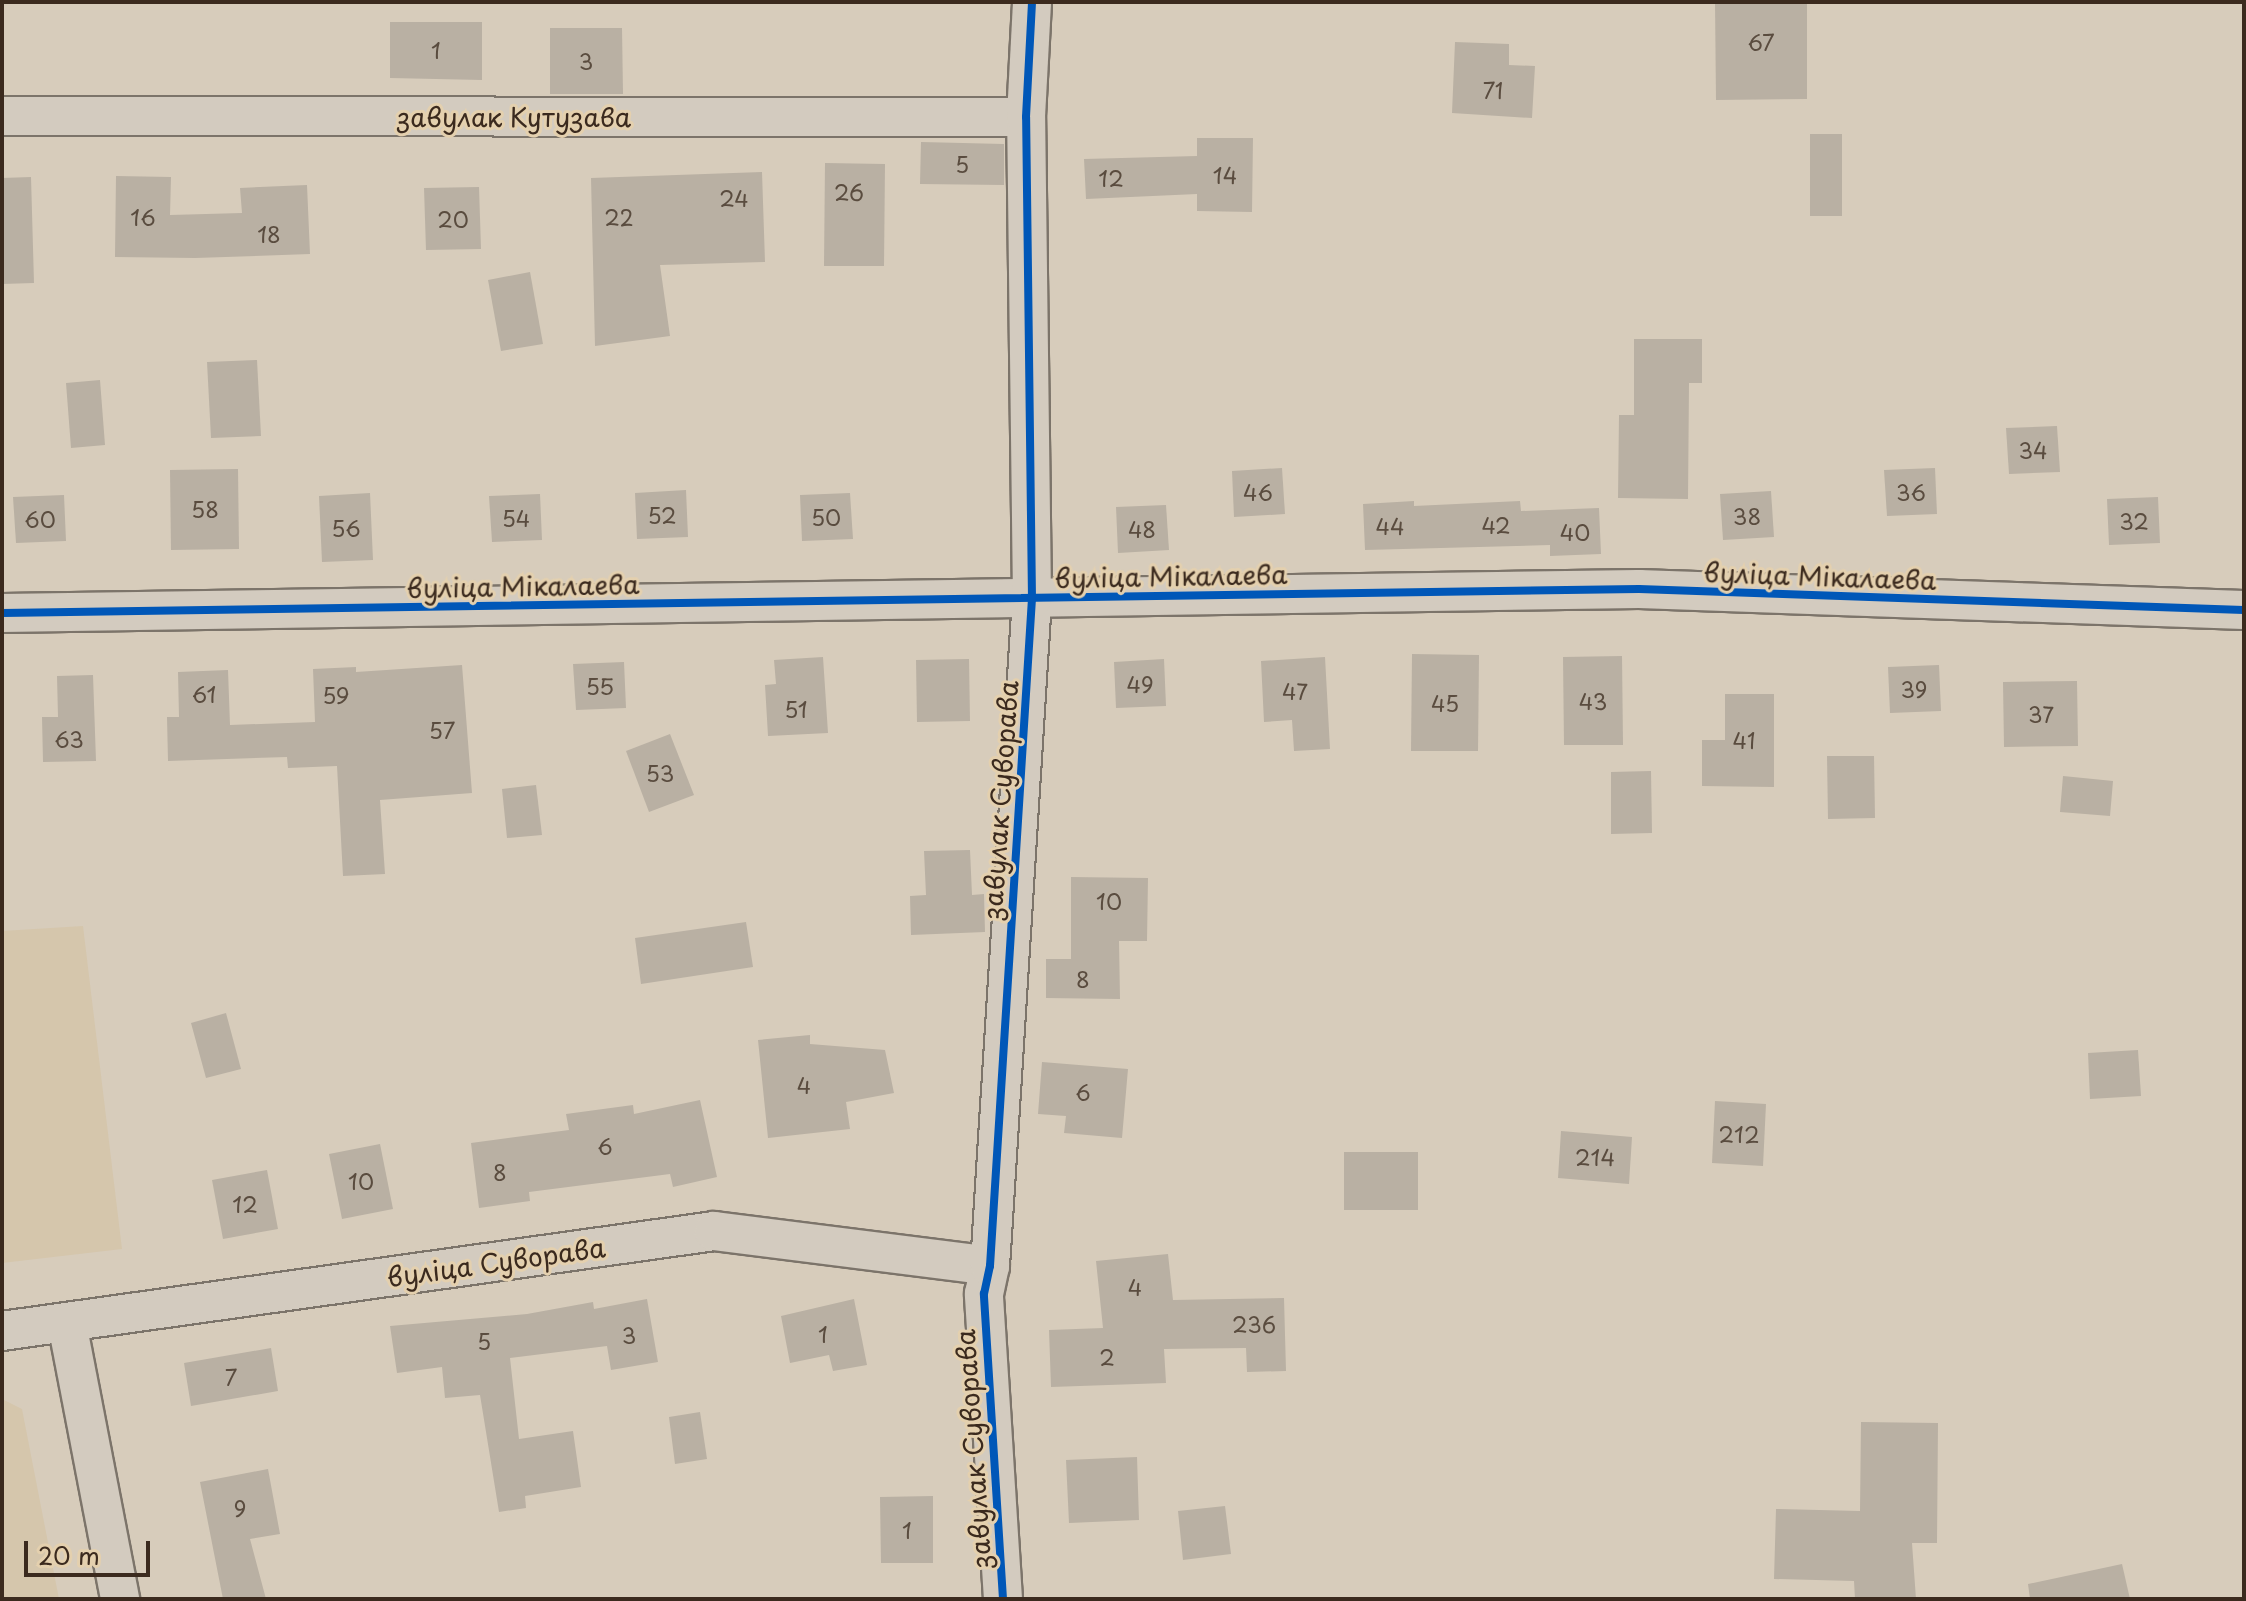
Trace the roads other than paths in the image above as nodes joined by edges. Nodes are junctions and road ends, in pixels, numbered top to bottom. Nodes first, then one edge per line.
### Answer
1 (1032, 2) edge
2 (2, 116) edge
3 (1026, 117) junction
4 (1032, 599) junction
5 (2244, 610) edge
6 (2, 613) edge
7 (990, 1266) junction
8 (67, 1323) junction
9 (2, 1331) edge
10 (120, 1599) edge
11 (1003, 1599) edge

1 - 3 street, завулак Суворава
2 - 3 street, завулак Кутузава
3 - 4 street, завулак Суворава
4 - 5 street, вуліца Мікалаева
4 - 6 street, вуліца Мікалаева
4 - 7 street, завулак Суворава
7 - 8 street, вуліца Суворава
7 - 11 street, завулак Суворава
8 - 9 street, вуліца Суворава
8 - 10 street

